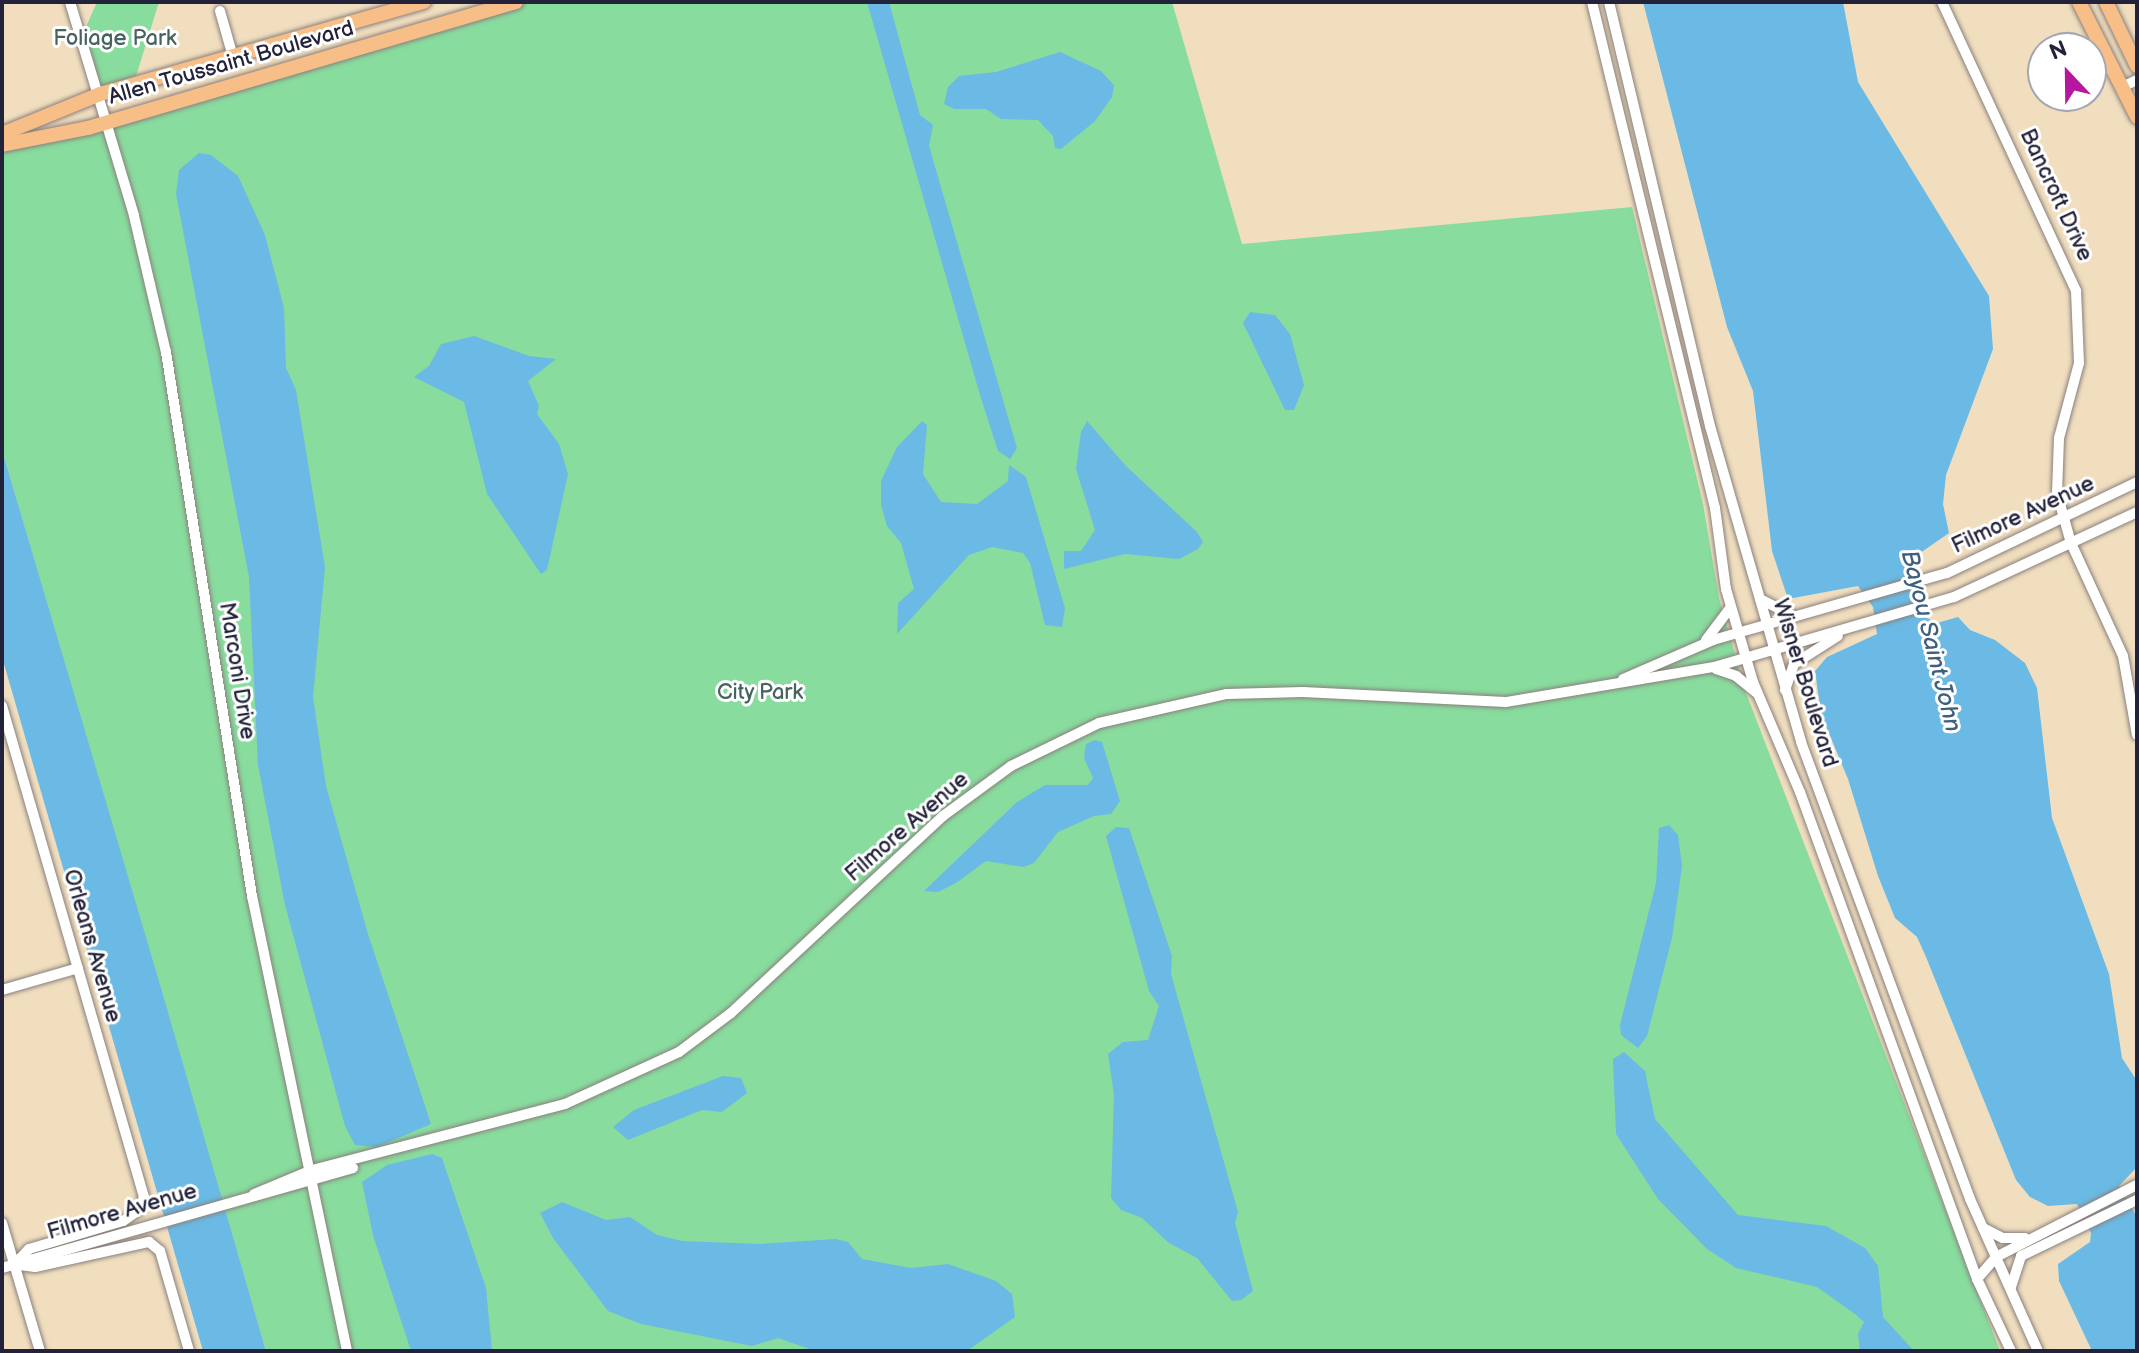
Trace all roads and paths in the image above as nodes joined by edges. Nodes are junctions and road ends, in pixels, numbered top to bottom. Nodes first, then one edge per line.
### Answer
1 (70, 2) edge
2 (424, 2) edge
3 (516, 2) edge
4 (1592, 2) edge
5 (1609, 2) edge
6 (1942, 2) edge
7 (2079, 2) edge
8 (2106, 2) edge
9 (388, 7) edge
10 (469, 9) edge
11 (220, 11) dead end
12 (233, 57) junction
13 (2137, 66) edge
14 (177, 74) junction
15 (2137, 80) edge
16 (2122, 87) junction
17 (100, 94) junction
18 (185, 99) junction
19 (2137, 117) edge
20 (108, 122) junction
21 (2, 134) edge
22 (2, 145) edge
23 (2137, 482) edge
24 (2137, 512) edge
25 (2063, 518) junction
26 (2071, 543) junction
27 (1757, 595) junction
28 (1731, 607) junction
29 (1797, 616) junction
30 (1765, 625) junction
31 (1852, 628) junction
32 (1739, 633) junction
33 (1698, 647) junction
34 (1773, 650) junction
35 (1746, 658) junction
36 (1710, 668) junction
37 (1606, 685) junction
38 (1785, 692) junction
39 (1757, 693) junction
40 (3, 711) edge
41 (2137, 735) edge
42 (78, 968) junction
43 (2, 990) edge
44 (308, 1178) junction
45 (2136, 1186) edge
46 (2137, 1200) edge
47 (2, 1223) edge
48 (1983, 1228) junction
49 (2035, 1235) junction
50 (1996, 1257) junction
51 (15, 1264) junction
52 (2, 1268) edge
53 (1977, 1279) junction
54 (2010, 1289) junction
55 (2030, 1332) junction
56 (2009, 1348) edge
57 (40, 1351) edge
58 (189, 1351) edge
59 (347, 1351) edge
60 (2038, 1351) edge

1 - 17 street, Marconi Drive
2 - 9 main road, Allen Toussaint Boulevard
3 - 10 main road, Allen Toussaint Boulevard
4 - 28 street, Wisner Boulevard
5 - 27 street, Wisner Boulevard
6 - 25 street, Bancroft Drive
7 - 16 main road
8 - 13 main road
9 - 12 main road, Allen Toussaint Boulevard
10 - 18 main road, Allen Toussaint Boulevard
11 - 12 street
12 - 14 main road, Allen Toussaint Boulevard
14 - 17 main road, Allen Toussaint Boulevard
14 - 18 main road
15 - 16 street
16 - 19 main road
17 - 20 street, Marconi Drive
17 - 21 main road, Allen Toussaint Boulevard
18 - 20 main road, Allen Toussaint Boulevard
20 - 22 main road, Allen Toussaint Boulevard
20 - 44 street, Marconi Drive
23 - 25 street, Filmore Avenue
24 - 26 street, Filmore Avenue
25 - 26 street, Bancroft Drive
25 - 29 street, Filmore Avenue
26 - 31 street, Filmore Avenue
26 - 41 street, Bancroft Drive
27 - 29 street
27 - 30 street, Wisner Boulevard
28 - 32 street, Wisner Boulevard
28 - 33 street
29 - 30 street, Filmore Avenue
30 - 32 street, Filmore Avenue
30 - 34 street, Wisner Boulevard
31 - 34 street, Filmore Avenue
31 - 38 street
32 - 33 street, Filmore Avenue
32 - 35 street, Wisner Boulevard
33 - 37 street, Filmore Avenue
34 - 35 street, Filmore Avenue
34 - 38 street, Wisner Boulevard
35 - 36 street, Filmore Avenue
35 - 39 street, Wisner Boulevard
36 - 37 street, Filmore Avenue
36 - 39 street
37 - 44 street, Filmore Avenue
38 - 48 street, Wisner Boulevard
39 - 53 street, Wisner Boulevard
40 - 42 street, Orleans Avenue
42 - 43 street
42 - 51 street, Orleans Avenue
44 - 51 street, Filmore Avenue
44 - 59 street, Marconi Drive
45 - 49 street
46 - 54 street
47 - 51 street
48 - 49 street
48 - 50 street, Wisner Boulevard
49 - 50 street
50 - 53 street
50 - 54 street, Wisner Boulevard
51 - 52 street, Filmore Avenue
51 - 57 street
51 - 58 street
53 - 56 street, Wisner Boulevard
54 - 55 street, Wisner Boulevard
55 - 56 street
55 - 60 street, Wisner Boulevard

